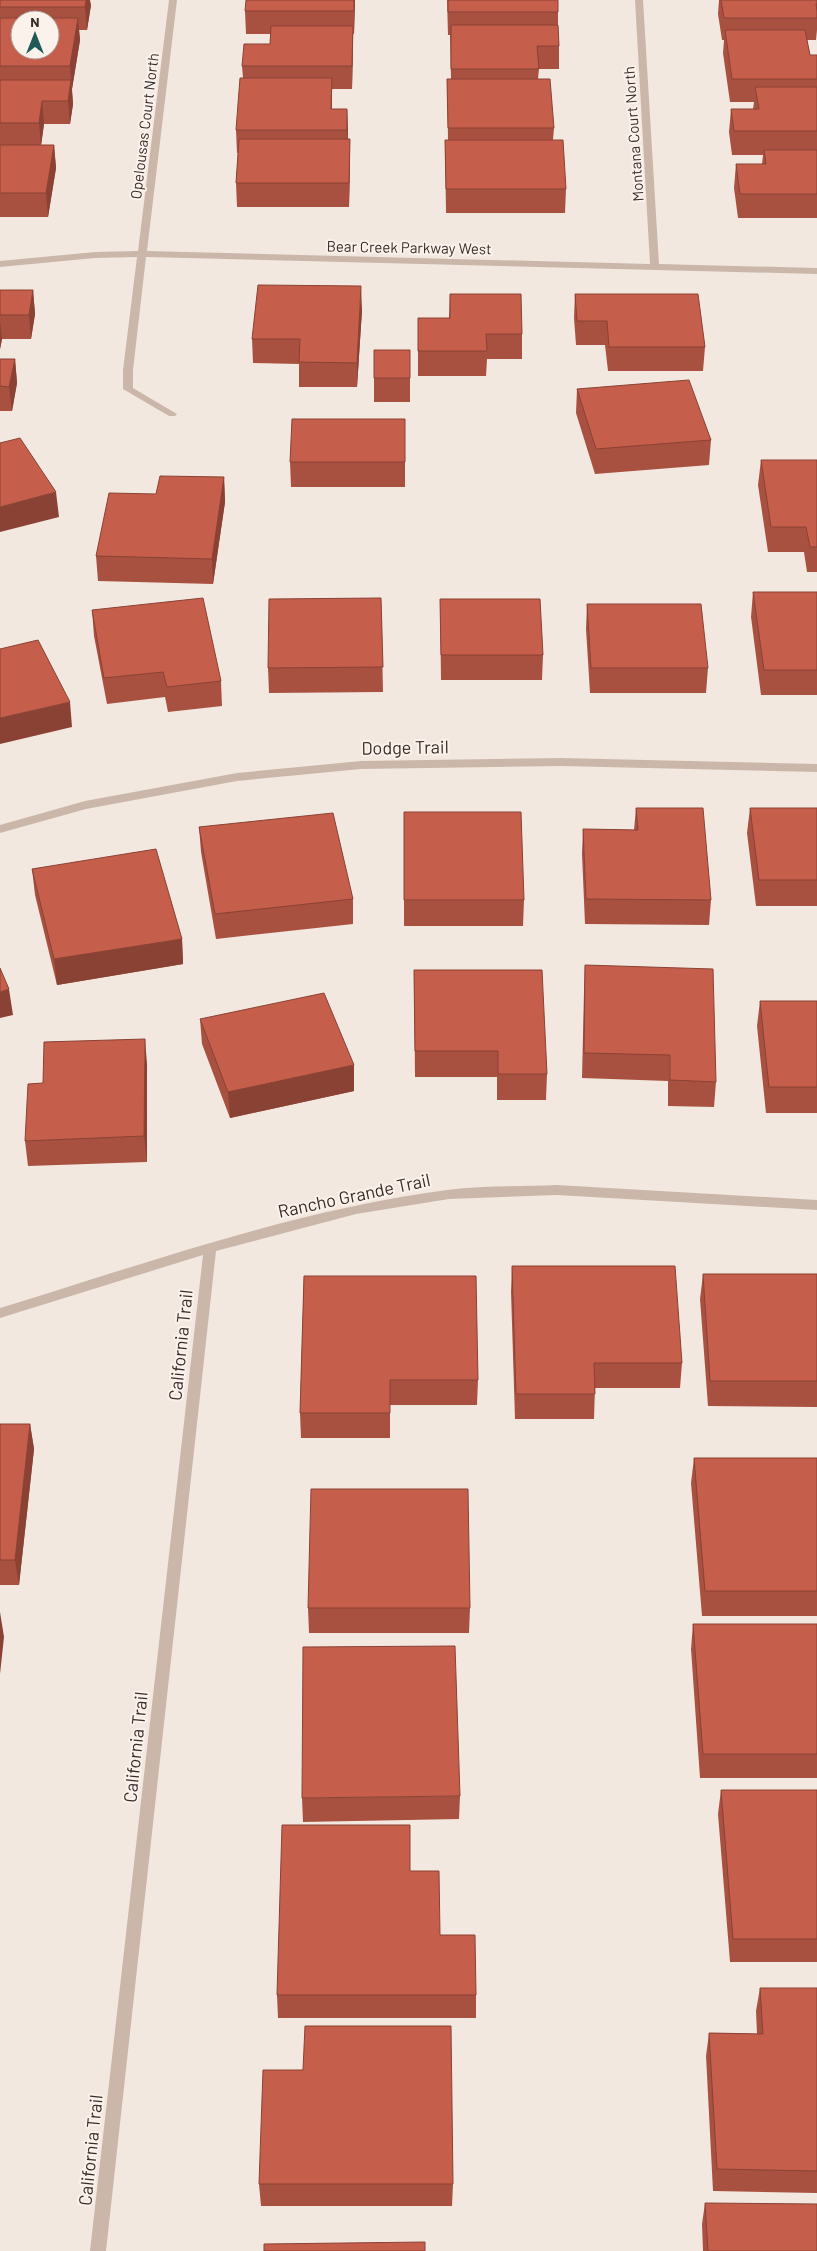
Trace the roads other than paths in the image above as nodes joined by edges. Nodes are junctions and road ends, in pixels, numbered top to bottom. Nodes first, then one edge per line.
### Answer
1 (173, 0) edge
2 (638, 0) edge
3 (142, 254) junction
4 (0, 264) edge
5 (655, 267) junction
6 (817, 270) edge
7 (172, 414) dead end
8 (817, 768) edge
9 (0, 829) edge
10 (817, 1205) edge
11 (210, 1248) junction
12 (0, 1313) edge
13 (98, 2251) edge

1 - 3 street, Opelousas Court North
2 - 5 street, Montana Court North
3 - 4 street, Bear Creek Parkway West
3 - 5 street, Bear Creek Parkway West
3 - 7 street, Opelousas Court North
5 - 6 street, Bear Creek Parkway West
8 - 9 street, Dodge Trail
10 - 11 street, Rancho Grande Trail
11 - 12 street, Rancho Grande Trail
11 - 13 street, California Trail

